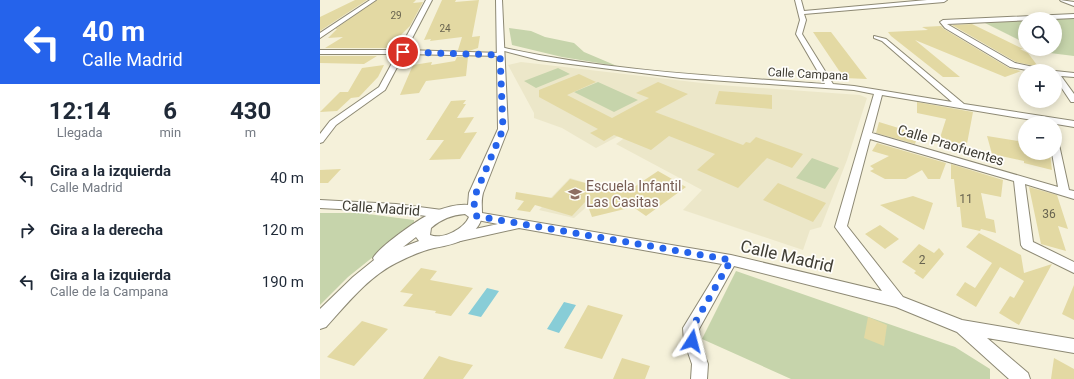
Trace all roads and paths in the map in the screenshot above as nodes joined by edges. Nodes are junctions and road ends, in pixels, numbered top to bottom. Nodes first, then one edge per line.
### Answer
1 (373, 0) edge
2 (429, 0) edge
3 (499, 0) edge
4 (798, 0) edge
5 (944, 0) edge
6 (1063, 0) edge
7 (928, 1) edge
8 (1074, 4) edge
9 (801, 13) junction
10 (1074, 16) edge
11 (320, 36) edge
12 (876, 37) dead end
13 (320, 52) edge
14 (403, 52) junction
15 (500, 54) junction
16 (1018, 66) edge
17 (1062, 74) edge
18 (1074, 75) edge
19 (1062, 83) edge
20 (831, 87) junction
21 (879, 92) junction
22 (1074, 100) edge
23 (962, 105) junction
24 (1020, 116) edge
25 (1062, 123) edge
26 (1074, 124) edge
27 (867, 135) junction
28 (320, 140) edge
29 (1058, 160) edge
30 (1019, 180) junction
31 (1064, 192) junction
32 (476, 193) junction
33 (1074, 195) edge
34 (320, 204) edge
35 (441, 215) junction
36 (476, 215) junction
37 (520, 224) junction
38 (454, 237) junction
39 (434, 242) junction
40 (731, 260) junction
41 (1074, 268) edge
42 (367, 274) junction
43 (898, 301) junction
44 (320, 321) edge
45 (962, 327) junction
46 (1074, 346) edge
47 (699, 379) edge
48 (1022, 379) edge

1 - 11 street
2 - 14 street
3 - 15 street
4 - 9 street
5 - 7 street
6 - 8 street
7 - 9 street
9 - 20 street
10 - 16 street
12 - 23 street
13 - 14 street, Calle Campana
14 - 15 street, Calle Campana
14 - 28 street
15 - 20 street, Calle Campana
15 - 32 street
17 - 18 street
19 - 22 street
20 - 21 street, Calle Campana
21 - 23 street, Calle Campana
21 - 27 street
23 - 24 street, Calle Campana
25 - 26 street, Calle Campana
27 - 30 street, Calle Praofuentes
27 - 43 street
29 - 31 street
30 - 31 street, Calle Praofuentes
30 - 41 street
31 - 33 street, Calle Praofuentes
32 - 35 street
32 - 36 street
34 - 35 street, Calle Madrid
35 - 36 street
35 - 39 street
35 - 42 street
36 - 37 street, Calle Madrid
36 - 38 street
37 - 38 street, Calle Madrid
37 - 40 street, Calle Madrid
38 - 39 street
39 - 42 street
40 - 43 street, Calle Madrid
40 - 47 street
42 - 44 street
43 - 45 street, Calle Madrid
45 - 46 street
45 - 48 street, Calle Madrid

